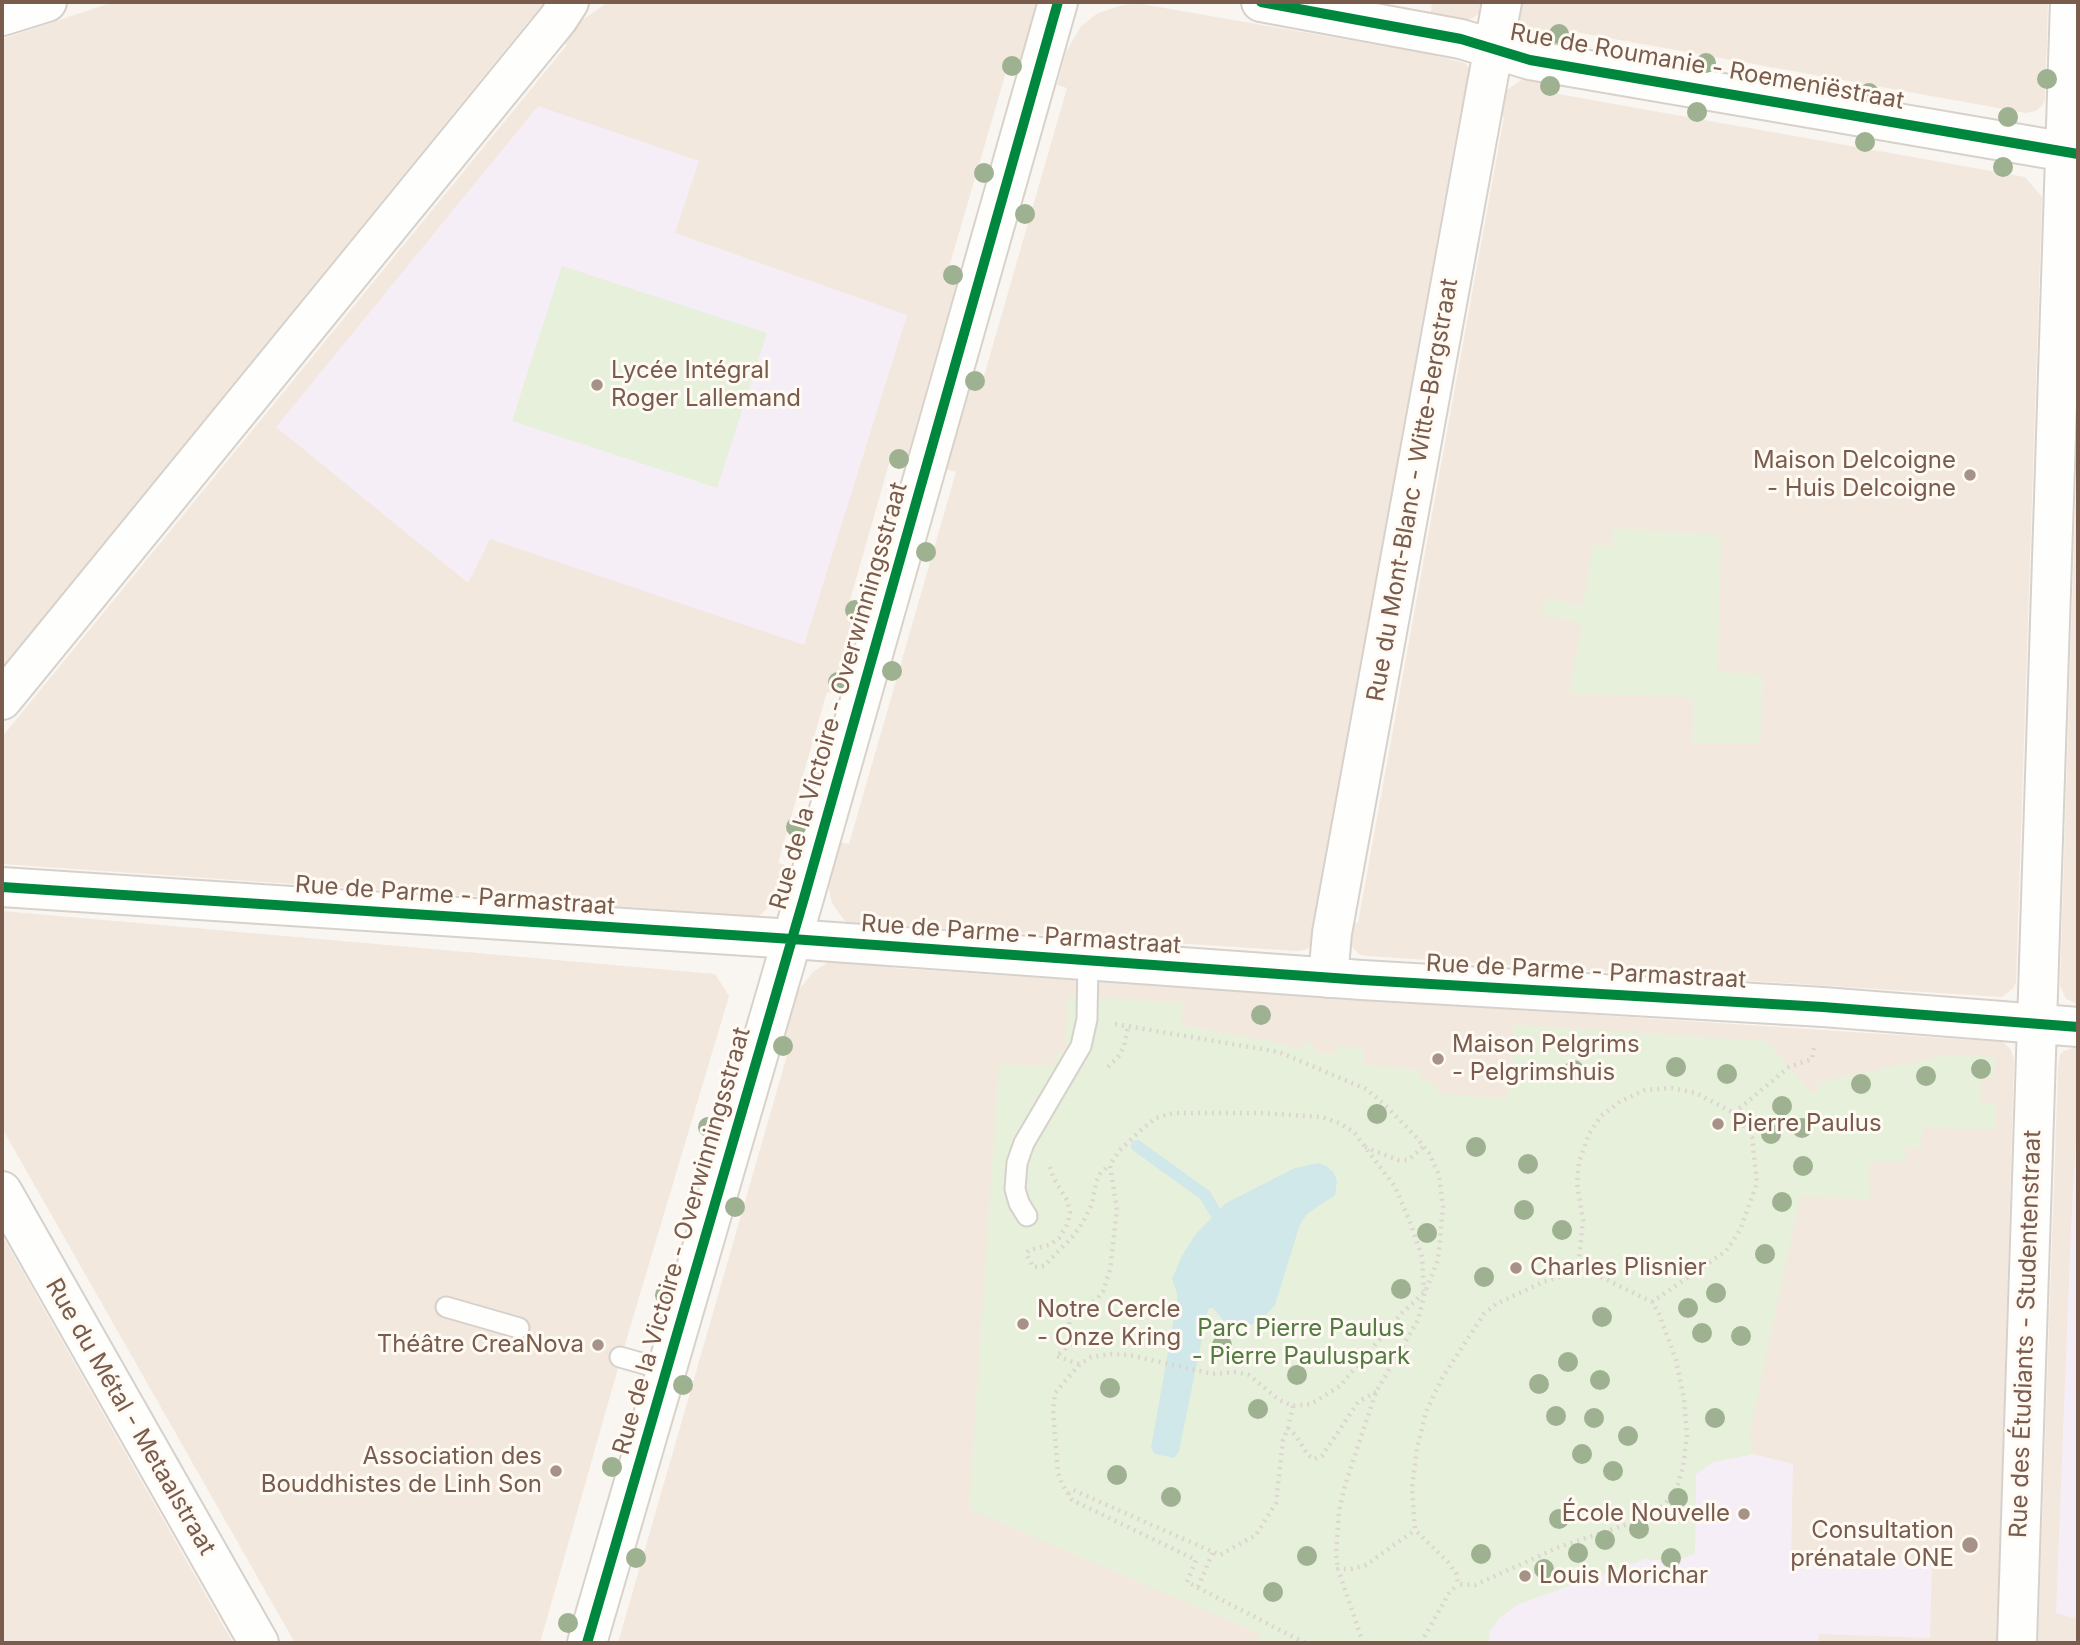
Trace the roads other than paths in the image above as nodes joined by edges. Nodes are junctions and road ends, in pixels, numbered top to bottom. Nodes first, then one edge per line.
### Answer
1 (47, 2) edge
2 (569, 2) edge
3 (1058, 2) edge
4 (1261, 2) edge
5 (1502, 2) edge
6 (2070, 2) edge
7 (2, 16) edge
8 (1494, 49) junction
9 (2071, 153) edge
10 (2, 700) edge
11 (2, 887) edge
12 (792, 939) junction
13 (1088, 961) junction
14 (1328, 978) junction
15 (2036, 1024) junction
16 (2078, 1027) edge
17 (2, 1191) edge
18 (1027, 1216) dead end
19 (446, 1307) dead end
20 (519, 1328) dead end
21 (620, 1357) dead end
22 (666, 1370) junction
23 (259, 1643) edge
24 (587, 1643) edge
25 (2017, 1643) edge

1 - 7 street
2 - 10 street
3 - 12 street, Rue de la Victoire - Overwinningsstraat
4 - 8 street, Rue de Roumanie - Roemeniëstraat
5 - 8 street, Rue du Mont-Blanc - Witte-Bergstraat
6 - 9 street, Rue des Étudiants - Studentenstraat
8 - 9 street, Rue de Roumanie - Roemeniëstraat
8 - 14 street, Rue du Mont-Blanc - Witte-Bergstraat
9 - 15 street, Rue des Étudiants - Studentenstraat
11 - 12 street, Rue de Parme - Parmastraat
12 - 13 street, Rue de Parme - Parmastraat
12 - 22 street, Rue de la Victoire - Overwinningsstraat
13 - 14 street, Rue de Parme - Parmastraat
13 - 18 lane
14 - 15 street, Rue de Parme - Parmastraat
15 - 16 street, Rue de Parme - Parmastraat
15 - 25 street, Rue des Étudiants - Studentenstraat
17 - 23 street, Rue du Métal - Metaalstraat
19 - 20 lane
21 - 22 lane
22 - 24 street, Rue de la Victoire - Overwinningsstraat

